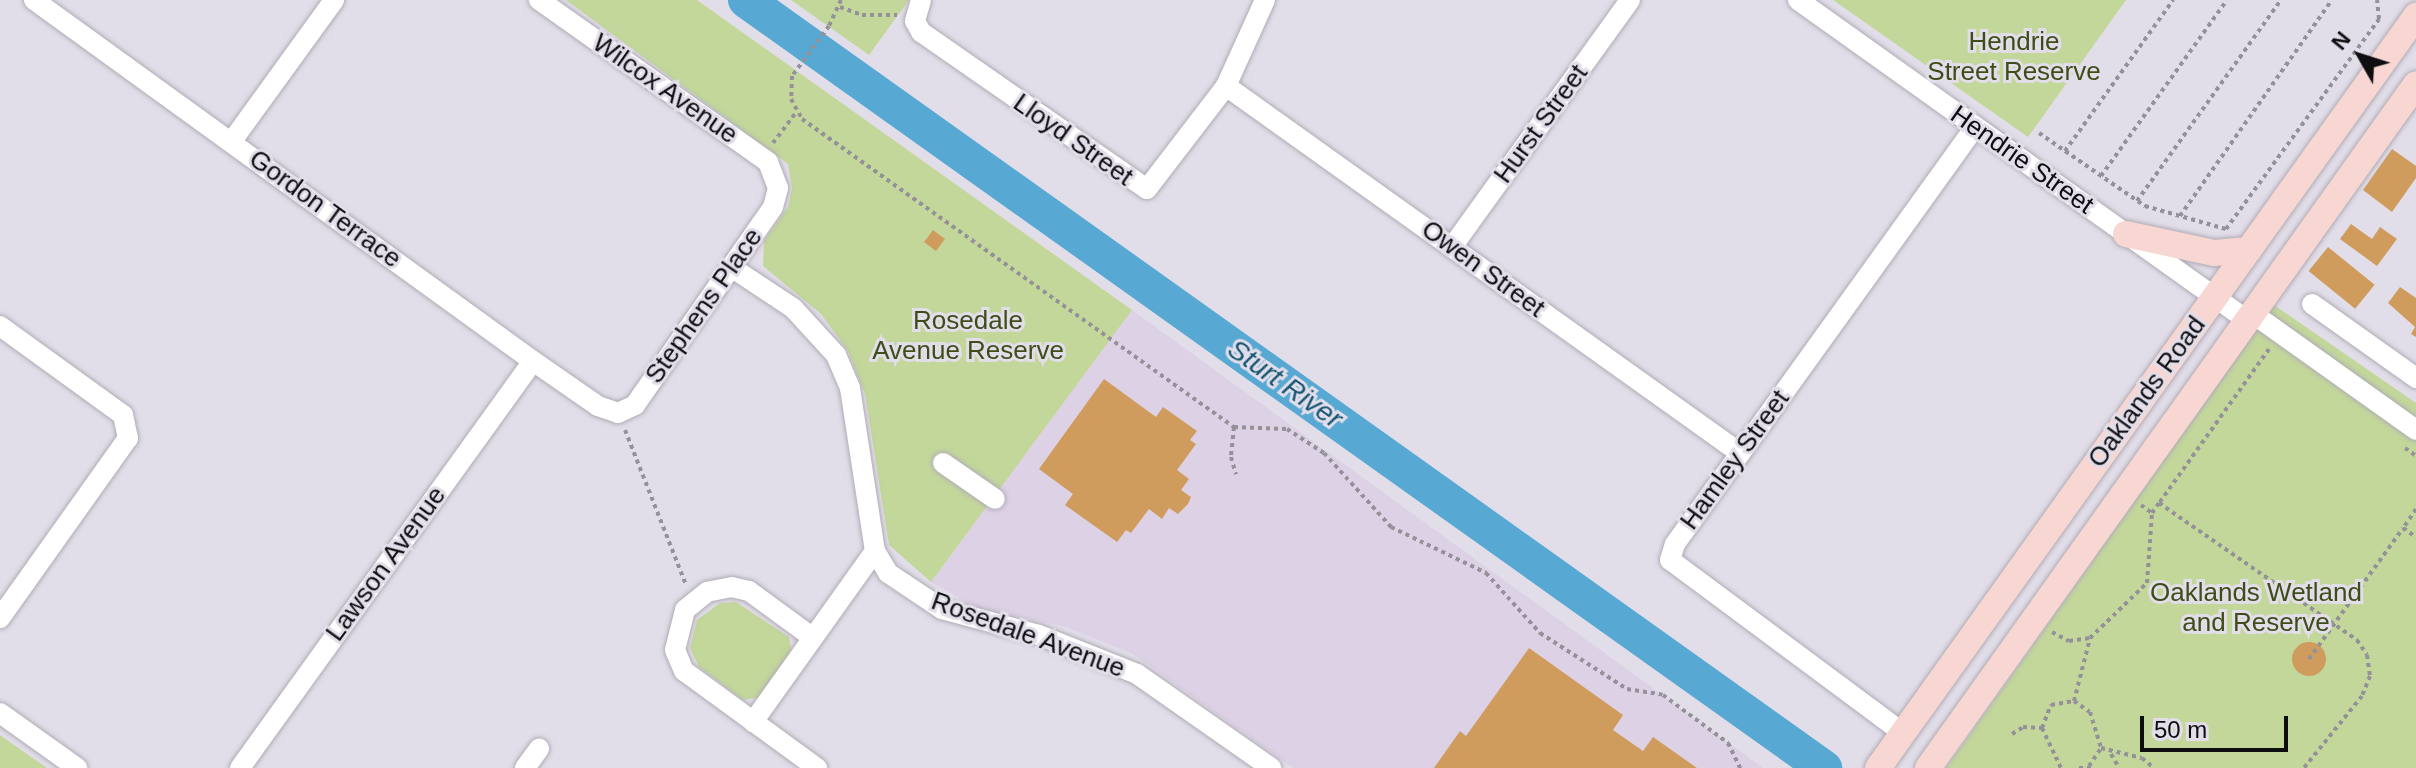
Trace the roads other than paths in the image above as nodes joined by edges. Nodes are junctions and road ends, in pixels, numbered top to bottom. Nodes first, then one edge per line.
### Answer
1 (34, 0) edge
2 (334, 0) edge
3 (539, 0) edge
4 (1265, 0) edge
5 (1630, 0) edge
6 (1798, 0) edge
7 (918, 8) edge
8 (2416, 16) edge
9 (2416, 84) edge
10 (1226, 86) junction
11 (1975, 127) junction
12 (232, 141) junction
13 (778, 188) joint
14 (2126, 234) junction
15 (1452, 247) junction
16 (2249, 250) junction
17 (731, 267) junction
18 (2215, 297) junction
19 (2312, 304) dead end
20 (2250, 317) junction
21 (0, 326) edge
22 (533, 361) junction
23 (2416, 378) edge
24 (618, 413) joint
25 (2416, 430) edge
26 (1740, 453) junction
27 (943, 463) dead end
28 (995, 499) dead end
29 (875, 551) junction
30 (0, 618) edge
31 (812, 637) junction
32 (0, 713) edge
33 (753, 722) junction
34 (1909, 724) junction
35 (1955, 730) junction
36 (539, 749) dead end
37 (77, 768) edge
38 (240, 768) edge
39 (525, 768) edge
40 (817, 768) edge
41 (1271, 768) edge
42 (1878, 768) edge
43 (1928, 768) edge

1 - 12 street, Gordon Terrace
2 - 12 street
3 - 13 street, Wilcox Avenue
4 - 10 street
5 - 15 street, Hurst Street
6 - 11 street, Hendrie Street
7 - 10 street, Lloyd Street
8 - 16 main road, Oaklands Road
9 - 20 main road, Oaklands Road
10 - 15 street, Owen Street
11 - 14 street, Hendrie Street
11 - 26 street, Hamley Street
12 - 22 street, Gordon Terrace
13 - 17 street, Stephens Place
14 - 16 main road
14 - 18 street, Hendrie Street
15 - 26 street, Owen Street
16 - 18 main road, Oaklands Road
17 - 24 street, Stephens Place
17 - 29 street
18 - 20 street, Hendrie Street
18 - 34 main road, Oaklands Road
19 - 23 street
20 - 25 street, Hendrie Street
20 - 35 main road, Oaklands Road
21 - 30 street
22 - 24 street, Gordon Terrace
22 - 38 street, Lawson Avenue
26 - 34 street, Hamley Street
27 - 28 street
29 - 31 street
29 - 41 street, Rosedale Avenue
31 - 33 street
31 - 33 street
32 - 37 street
33 - 40 street
34 - 35 main road
34 - 42 main road, Oaklands Road
35 - 43 main road, Oaklands Road
36 - 39 street

